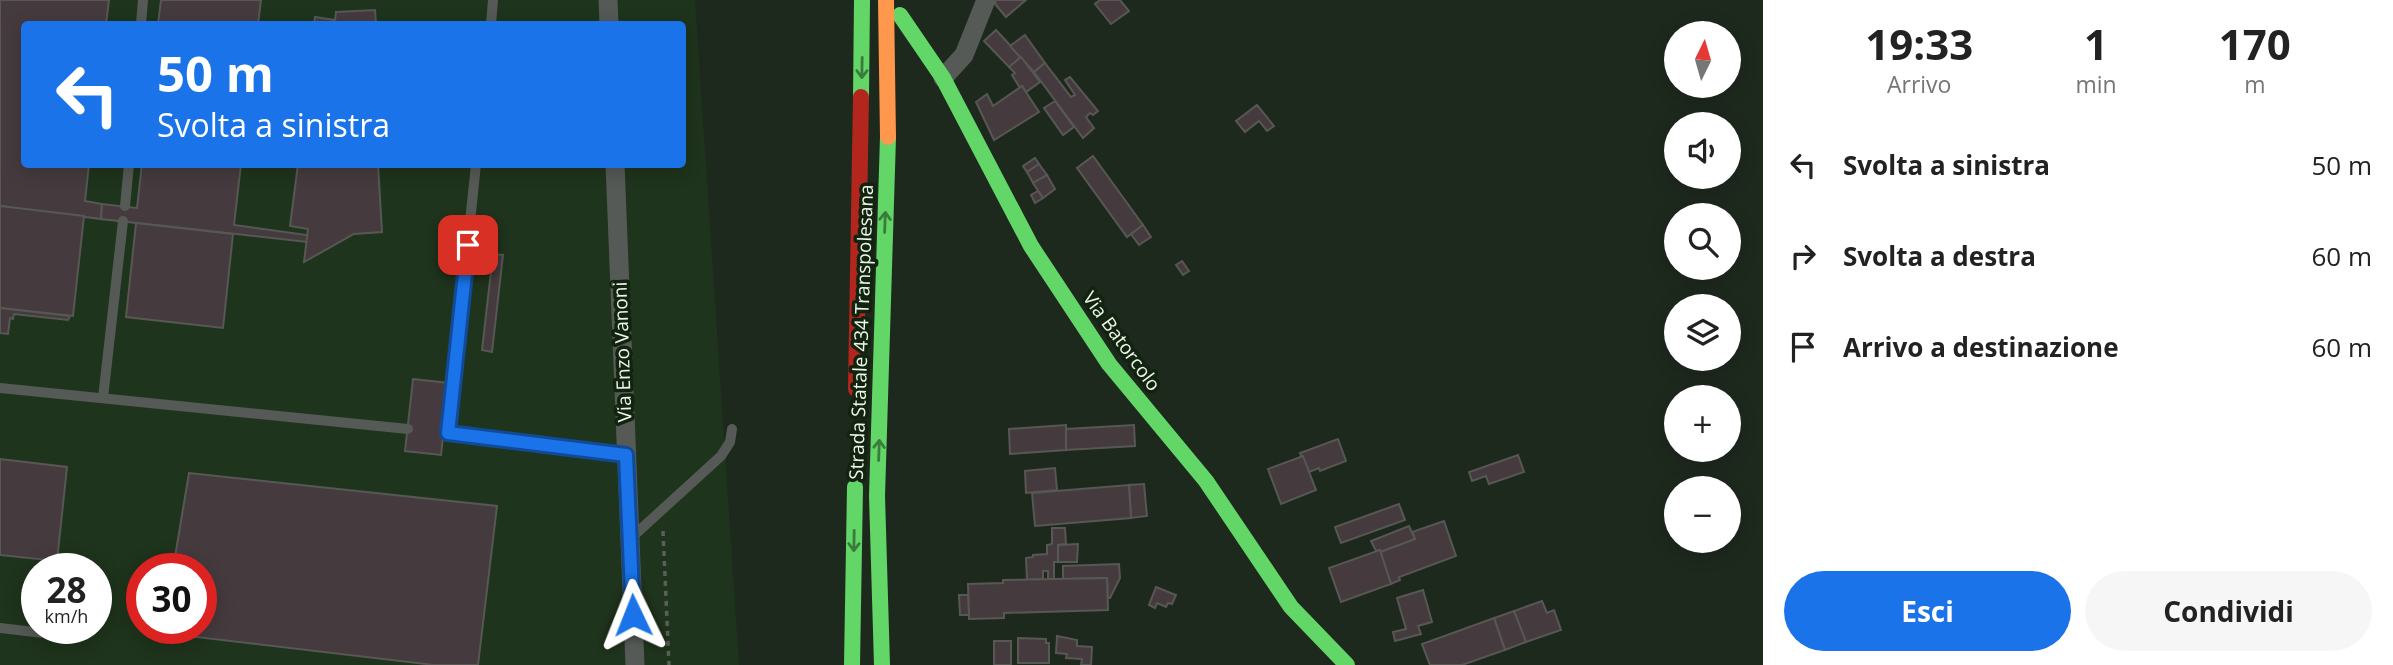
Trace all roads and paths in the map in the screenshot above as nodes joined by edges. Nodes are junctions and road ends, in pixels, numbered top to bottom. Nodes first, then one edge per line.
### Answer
1 (143, 0) edge
2 (493, 0) edge
3 (608, 0) edge
4 (862, 0) edge
5 (886, 0) edge
6 (986, 0) edge
7 (900, 15) dead end
8 (141, 21) edge
9 (491, 21) edge
10 (609, 21) edge
11 (943, 78) junction
12 (129, 168) edge
13 (477, 168) edge
14 (615, 168) edge
15 (125, 206) dead end
16 (123, 222) dead end
17 (0, 388) edge
18 (103, 398) junction
19 (856, 401) dead end
20 (408, 429) dead end
21 (732, 429) dead end
22 (626, 455) junction
23 (855, 470) dead end
24 (877, 496) junction
25 (662, 509) junction
26 (630, 539) junction
27 (0, 628) edge
28 (21, 630) edge
29 (898, 639) dead end
30 (852, 657) edge
31 (635, 665) edge
32 (669, 665) edge
33 (843, 665) edge
34 (882, 665) edge
35 (1348, 665) edge

1 - 8 lane
2 - 9 lane
3 - 10 street
4 -> 19 main road, Strada Statale 434 Transpolesana
24 -> 5 main road, Strada Statale 434 Transpolesana
6 - 11 street
7 - 11 main road, Via Batorcolo
11 - 35 main road, Via Batorcolo
12 - 15 lane
13 - 22 lane
14 - 22 street, Via Enzo Vanoni
16 - 18 lane
17 - 18 lane
18 - 20 lane
21 - 25 lane
22 - 26 street, Via Enzo Vanoni
23 -> 30 main road, Strada Statale 434 Transpolesana
24 - 29 main road
24 - 34 main road, Strada Statale 434 Transpolesana
25 - 26 lane
25 - 32 path
26 - 31 street, Via Enzo Vanoni
27 - 28 lane
30 - 33 main road

